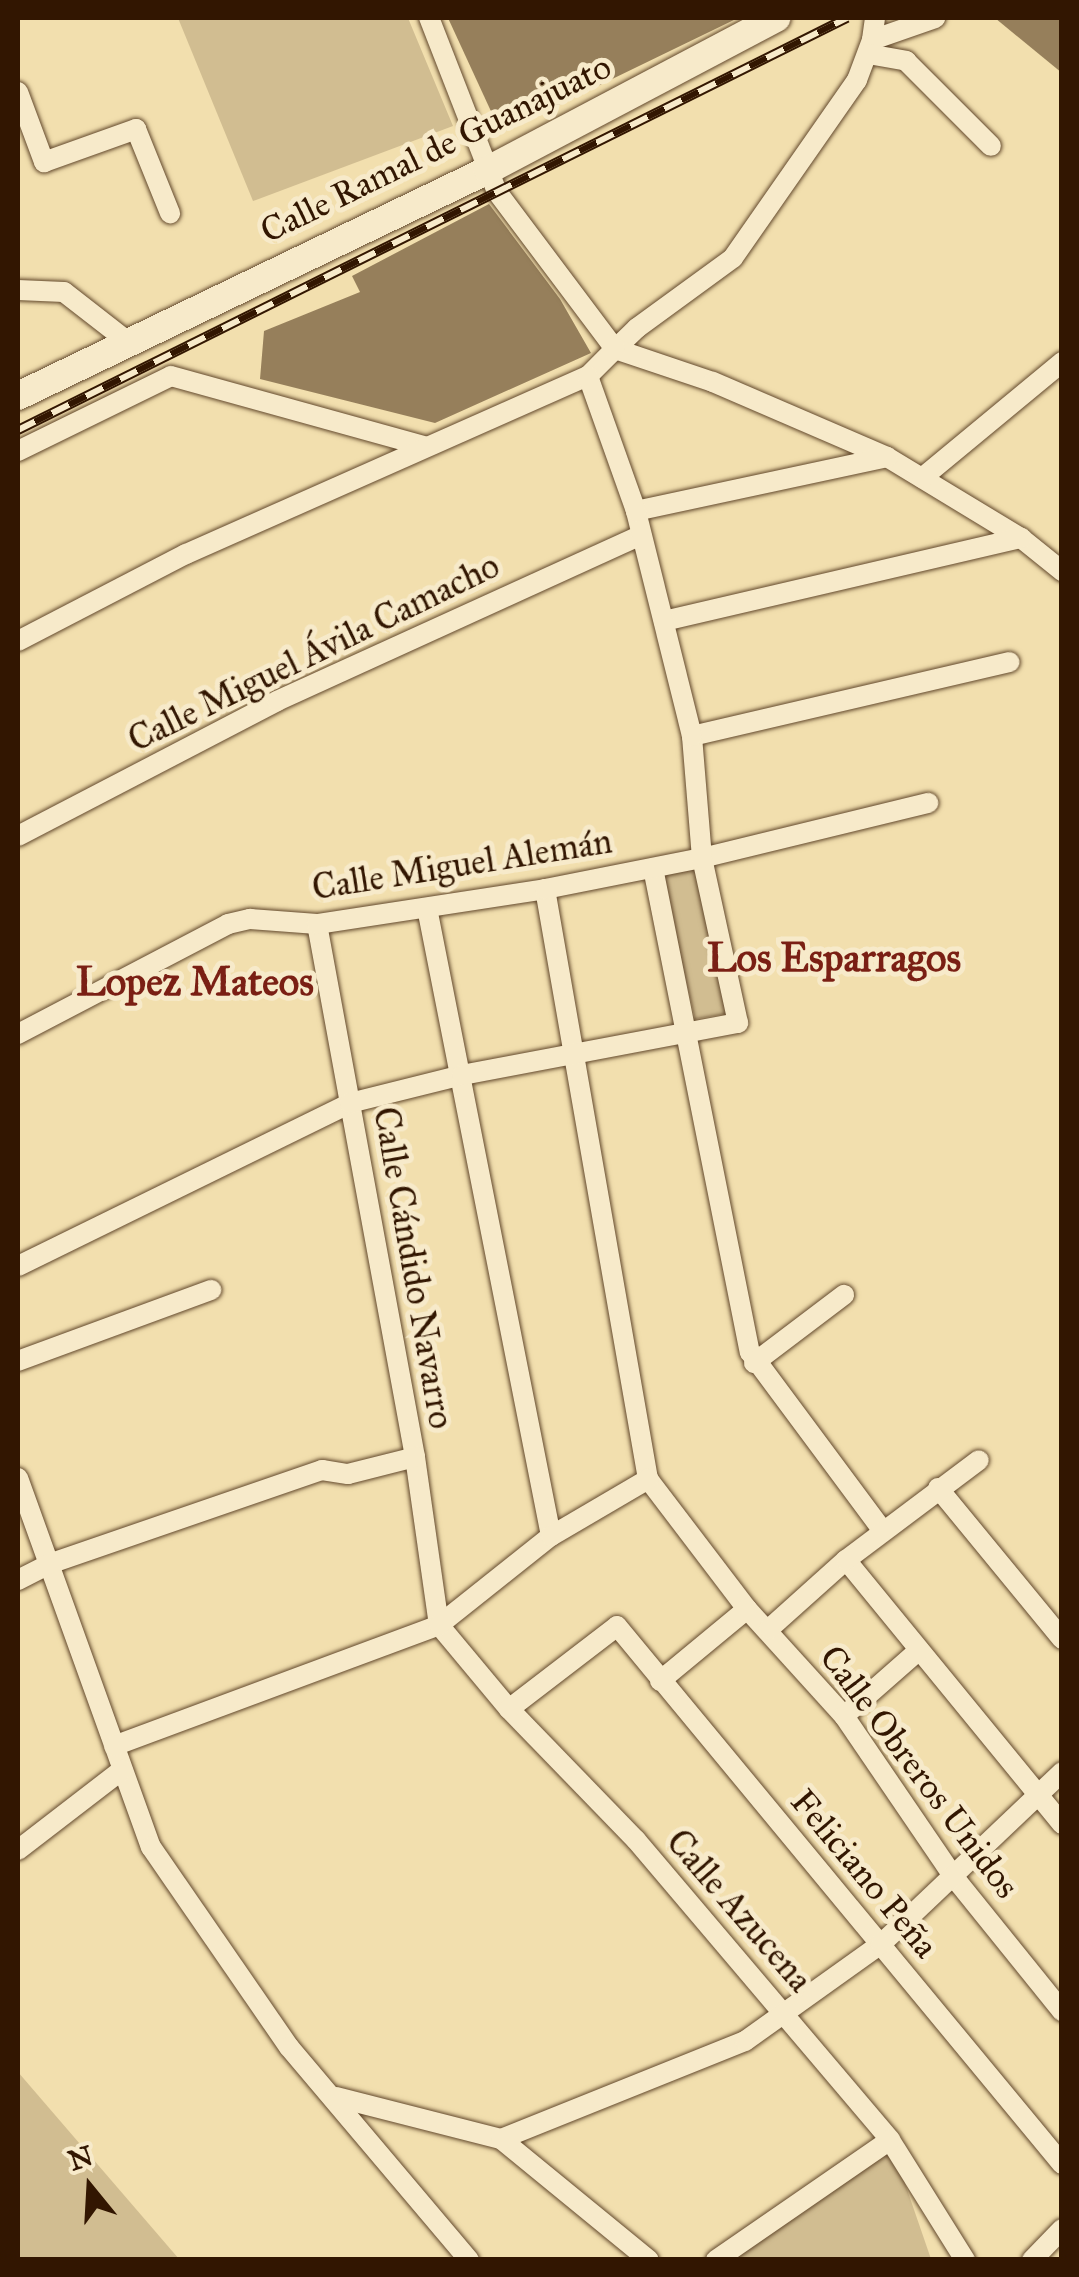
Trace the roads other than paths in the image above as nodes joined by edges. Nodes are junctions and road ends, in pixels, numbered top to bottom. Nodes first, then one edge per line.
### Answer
1 (430, 18) edge
2 (776, 18) edge
3 (875, 18) edge
4 (936, 18) edge
5 (870, 48) junction
6 (18, 92) edge
7 (990, 146) dead end
8 (488, 170) junction
9 (170, 213) dead end
10 (18, 290) edge
11 (127, 342) junction
12 (614, 350) junction
13 (1062, 362) edge
14 (588, 376) junction
15 (18, 396) edge
16 (424, 446) junction
17 (18, 451) edge
18 (887, 458) junction
19 (922, 478) junction
20 (636, 511) junction
21 (641, 534) junction
22 (1022, 538) junction
23 (1057, 558) edge
24 (664, 621) junction
25 (18, 640) edge
26 (1009, 662) dead end
27 (692, 736) junction
28 (928, 803) dead end
29 (18, 836) edge
30 (702, 858) junction
31 (654, 868) junction
32 (545, 889) junction
33 (427, 908) junction
34 (318, 924) junction
35 (685, 1031) junction
36 (18, 1034) edge
37 (573, 1056) junction
38 (462, 1075) junction
39 (350, 1103) junction
40 (18, 1266) edge
41 (211, 1290) dead end
42 (844, 1295) dead end
43 (18, 1361) edge
44 (754, 1364) junction
45 (415, 1457) junction
46 (979, 1460) dead end
47 (18, 1478) edge
48 (648, 1480) junction
49 (938, 1488) junction
50 (883, 1532) junction
51 (551, 1536) junction
52 (846, 1560) junction
53 (49, 1564) junction
54 (18, 1580) edge
55 (747, 1608) junction
56 (439, 1624) junction
57 (769, 1629) junction
58 (1062, 1639) edge
59 (919, 1650) junction
60 (660, 1681) junction
61 (509, 1709) junction
62 (844, 1716) junction
63 (114, 1746) junction
64 (122, 1770) junction
65 (1062, 1772) edge
66 (1037, 1796) junction
67 (1062, 1824) edge
68 (18, 1850) edge
69 (952, 1876) junction
70 (881, 1944) junction
71 (783, 2012) junction
72 (1062, 2012) edge
73 (336, 2098) junction
74 (501, 2139) junction
75 (890, 2140) junction
76 (1062, 2164) edge
77 (1062, 2228) edge
78 (469, 2259) edge
79 (649, 2260) edge
80 (716, 2260) edge
81 (966, 2260) edge
82 (1032, 2260) edge

1 - 8 street
2 - 8 street, Calle Ramal de Guanajuato
3 - 5 street
4 - 5 street
5 - 7 street
5 - 12 street
6 - 9 street
8 - 11 street, Calle Ramal de Guanajuato
8 - 12 street
10 - 11 street
11 - 15 street, Calle Ramal de Guanajuato
12 - 14 street
12 - 18 street
13 - 19 street
14 - 16 street
14 - 20 street
16 - 17 street
16 - 25 street
18 - 19 street
18 - 20 street
19 - 22 street
20 - 21 street
21 - 24 street
21 - 29 street, Calle Miguel Ávila Camacho
22 - 23 street
22 - 24 street
24 - 27 street
26 - 27 street
27 - 30 street
28 - 30 street, Calle Miguel Alemán
30 - 31 street, Calle Miguel Alemán
30 - 35 street
31 - 32 street, Calle Miguel Alemán
31 - 35 street
32 - 33 street, Calle Miguel Alemán
32 - 37 street
33 - 34 street, Calle Miguel Alemán
33 - 38 street
34 - 36 street, Calle Miguel Alemán
34 - 39 street, Calle Cándido Navarro
35 - 37 street
35 - 44 street
37 - 38 street
37 - 48 street
38 - 39 street
38 - 51 street
39 - 40 street
39 - 45 street, Calle Cándido Navarro
41 - 43 street
42 - 44 street
44 - 50 street
45 - 53 street
45 - 56 street, Calle Cándido Navarro
46 - 49 street
47 - 53 street
48 - 51 street
48 - 55 street, Calle Obreros Unidos
49 - 50 street
49 - 58 street
50 - 52 street
51 - 56 street
52 - 57 street
52 - 59 street
53 - 54 street
53 - 63 street
55 - 57 street, Calle Obreros Unidos
55 - 60 street
56 - 61 street, Calle Azucena
56 - 63 street
57 - 62 street, Calle Obreros Unidos
59 - 62 street
59 - 66 street
60 - 61 street, Feliciano Peña
60 - 70 street, Feliciano Peña
61 - 71 street, Calle Azucena
62 - 69 street, Calle Obreros Unidos
63 - 64 street
64 - 68 street
64 - 73 street
65 - 66 street
66 - 67 street
66 - 69 street
69 - 70 street
69 - 72 street, Calle Obreros Unidos
70 - 71 street
70 - 76 street, Feliciano Peña
71 - 74 street
71 - 75 street, Calle Azucena
73 - 74 street
73 - 78 street
74 - 79 street
75 - 80 street
75 - 81 street, Calle Azucena
77 - 82 street

